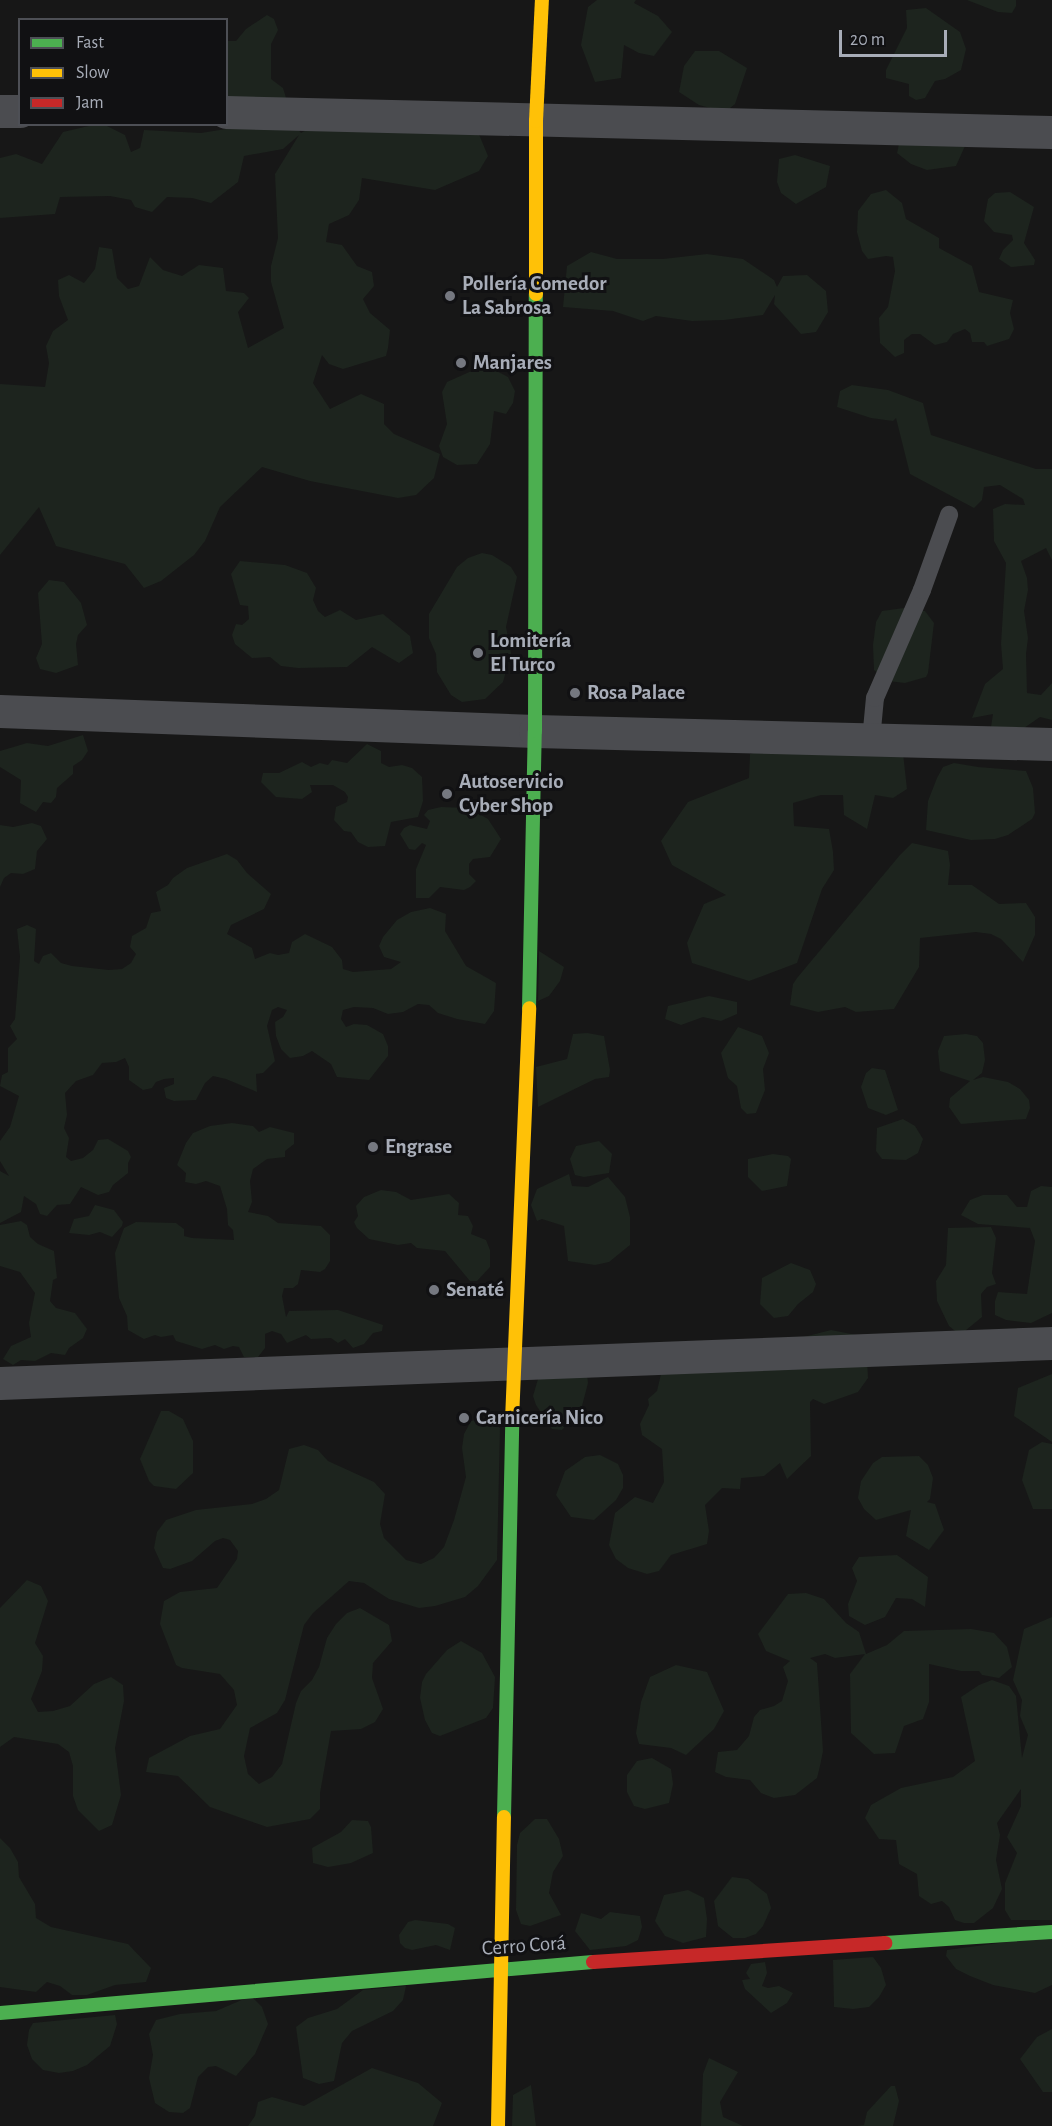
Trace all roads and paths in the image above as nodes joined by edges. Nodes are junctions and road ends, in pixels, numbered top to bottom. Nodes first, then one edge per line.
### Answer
1 (542, 0) edge
2 (0, 111) edge
3 (18, 111) edge
4 (228, 112) edge
5 (536, 121) junction
6 (1052, 132) edge
7 (949, 515) dead end
8 (0, 711) edge
9 (534, 731) junction
10 (871, 740) junction
11 (1052, 744) edge
12 (1052, 1343) edge
13 (513, 1363) junction
14 (0, 1383) edge
15 (1052, 1932) edge
16 (503, 1968) junction
17 (0, 2013) edge
18 (498, 2126) edge

1 - 5 main road
2 - 3 street
4 - 5 street
5 - 6 street
5 - 9 main road
7 - 10 lane
8 - 9 street
9 - 10 street
9 - 13 main road
10 - 11 street
12 - 13 street
13 - 14 street
13 - 16 main road
15 - 16 main road, Cerro Corá
16 - 17 main road, Cerro Corá
16 - 18 main road

